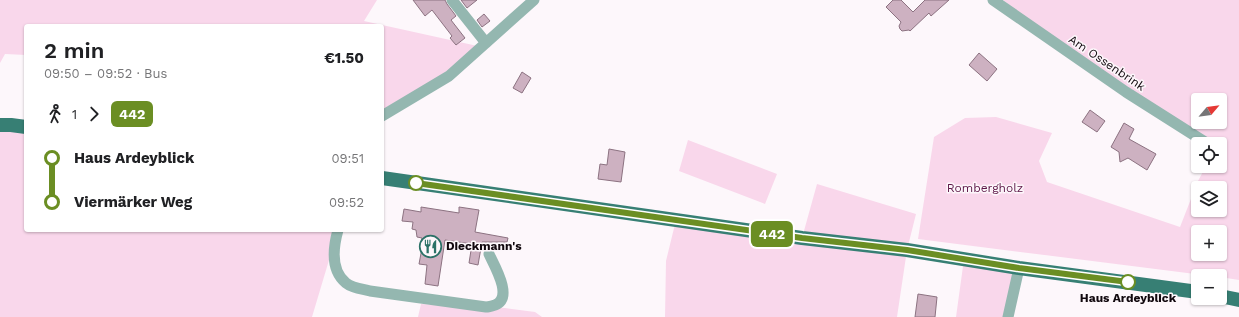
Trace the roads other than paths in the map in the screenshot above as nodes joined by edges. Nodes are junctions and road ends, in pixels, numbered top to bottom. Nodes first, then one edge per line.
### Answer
1 (452, 0) edge
2 (534, 0) edge
3 (993, 0) edge
4 (486, 43) junction
5 (384, 117) edge
6 (0, 125) edge
7 (24, 127) edge
8 (1197, 137) edge
9 (384, 178) edge
10 (337, 232) edge
11 (489, 254) dead end
12 (1019, 268) junction
13 (1191, 291) edge
14 (1227, 297) edge
15 (1239, 300) edge
16 (1008, 317) edge

1 - 4 street
2 - 4 street
3 - 8 street, Am Ossenbrink
4 - 5 street
6 - 7 main road
9 - 12 main road
10 - 11 street
12 - 13 main road
12 - 16 street
14 - 15 main road

